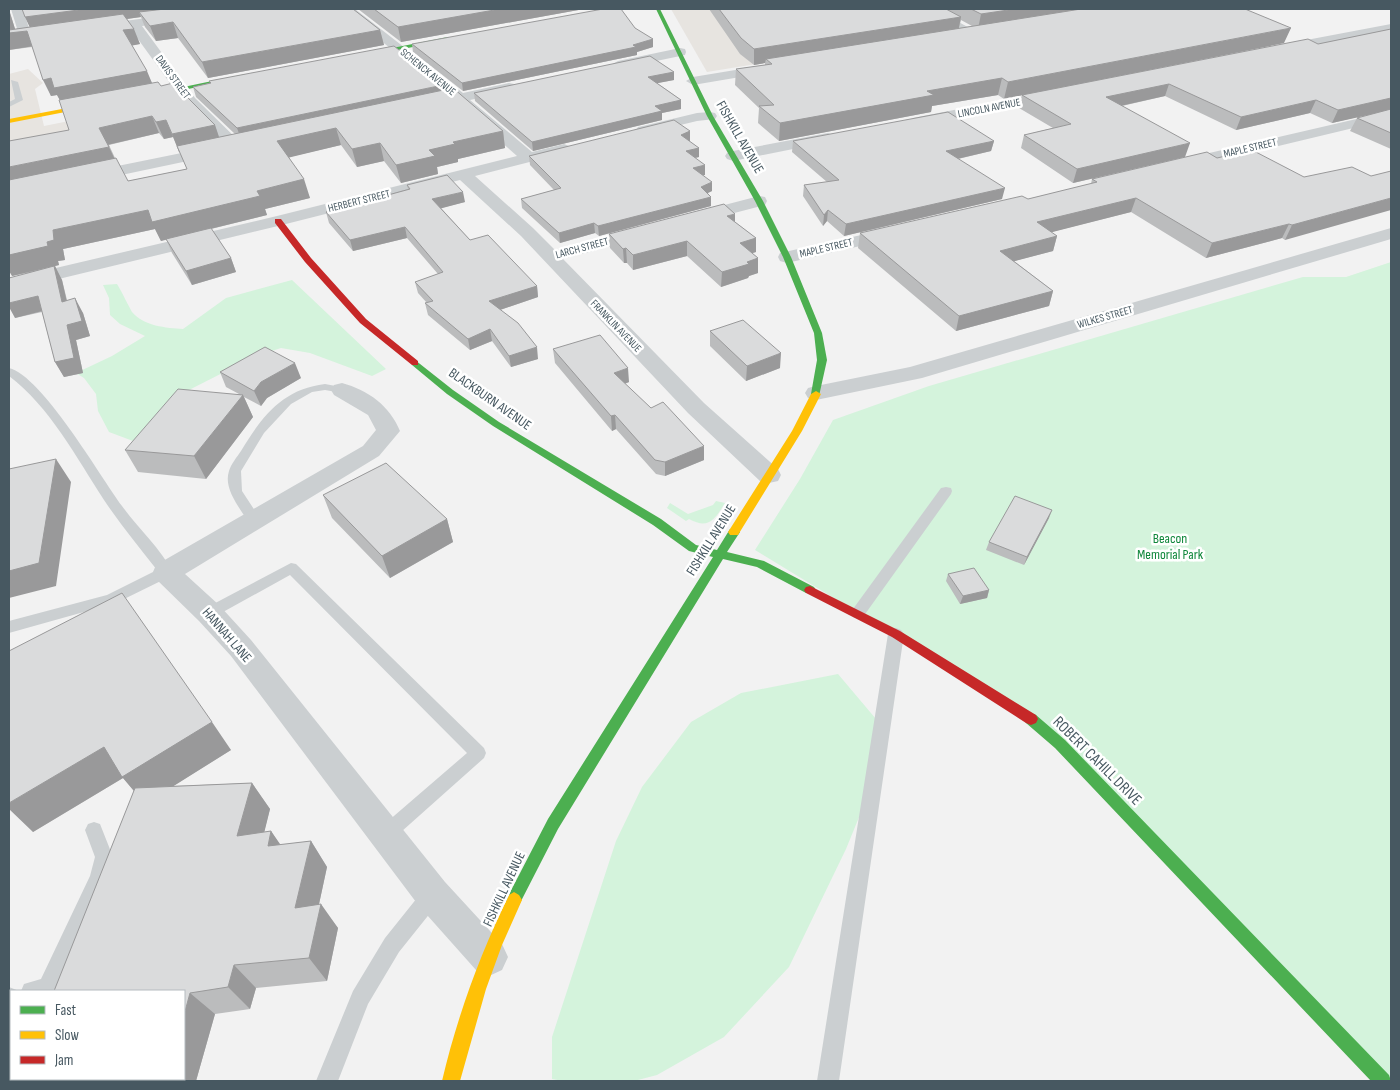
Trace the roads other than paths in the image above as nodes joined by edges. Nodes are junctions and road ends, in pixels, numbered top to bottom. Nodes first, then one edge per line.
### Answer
1 (18, 9) edge
2 (236, 9) edge
3 (348, 9) edge
4 (658, 9) edge
5 (927, 9) edge
6 (134, 24) junction
7 (1391, 28) edge
8 (85, 31) edge
9 (464, 36) edge
10 (26, 38) edge
11 (959, 38) edge
12 (398, 48) junction
13 (1269, 51) edge
14 (680, 52) junction
15 (351, 57) edge
16 (784, 66) edge
17 (608, 67) edge
18 (256, 74) edge
19 (693, 81) junction
20 (14, 82) dead end
21 (520, 85) edge
22 (181, 88) junction
23 (1072, 91) edge
24 (133, 98) edge
25 (460, 98) junction
26 (114, 101) edge
27 (9, 105) edge
28 (411, 108) edge
29 (1391, 115) edge
30 (710, 116) junction
31 (9, 121) edge
32 (900, 124) edge
33 (626, 135) edge
34 (843, 135) edge
35 (581, 145) edge
36 (733, 156) junction
37 (529, 158) junction
38 (1162, 169) edge
39 (464, 175) junction
40 (76, 180) edge
41 (759, 201) junction
42 (278, 221) junction
43 (684, 221) edge
44 (655, 229) edge
45 (910, 229) edge
46 (1391, 233) edge
47 (550, 257) junction
48 (787, 257) junction
49 (9, 285) edge
50 (9, 371) edge
51 (342, 390) joint
52 (816, 393) junction
53 (769, 475) junction
54 (946, 491) dead end
55 (254, 520) junction
56 (720, 555) junction
57 (166, 572) junction
58 (209, 613) junction
59 (858, 613) junction
60 (9, 627) edge
61 (896, 634) junction
62 (94, 830) dead end
63 (386, 834) junction
64 (432, 894) junction
65 (489, 957) junction
66 (35, 990) edge
67 (327, 1081) edge
68 (451, 1081) edge
69 (828, 1081) edge
70 (1383, 1081) edge

1 - 10 street
2 - 6 street
3 - 12 street, SCHENCK AVENUE
4 - 14 main road, FISHKILL AVENUE
5 - 11 street
6 - 8 street
6 - 22 street, DAVIS STREET
7 - 13 street
9 - 12 main road
12 - 15 main road
12 - 25 street, SCHENCK AVENUE
14 - 17 street
14 - 19 main road, FISHKILL AVENUE
16 - 19 street
18 - 22 main road
19 - 30 main road, FISHKILL AVENUE
20 - 27 lane
21 - 25 street
22 - 24 main road
22 - 40 street, DAVIS STREET
23 - 32 street, LINCOLN AVENUE
25 - 28 street
25 - 37 street, SCHENCK AVENUE
26 - 31 main road
29 - 38 street, MAPLE STREET
30 - 33 street
30 - 36 main road, FISHKILL AVENUE
34 - 36 street
35 - 37 street, HERBERT STREET
36 - 41 main road, FISHKILL AVENUE
37 - 39 street, HERBERT STREET
39 - 42 street, HERBERT STREET
39 - 47 street, FRANKLIN AVENUE
41 - 43 street
41 - 48 main road, FISHKILL AVENUE
42 - 49 street, HERBERT STREET
42 - 56 main road, BLACKBURN AVENUE
44 - 47 street, LARCH STREET
45 - 48 street, MAPLE STREET
46 - 52 street, WILKES STREET
47 - 53 street, FRANKLIN AVENUE
48 - 52 main road, FISHKILL AVENUE
50 - 57 lane
51 - 55 lane
51 - 55 street
52 - 53 main road, FISHKILL AVENUE
53 - 56 main road, FISHKILL AVENUE
54 - 59 lane
55 - 57 street
56 - 59 main road, ROBERT CAHILL DRIVE
56 - 65 main road, FISHKILL AVENUE
57 - 58 street, HANNAH LANE
57 - 60 lane
58 - 63 street, HANNAH LANE
58 - 63 lane
59 - 61 main road, ROBERT CAHILL DRIVE
61 - 69 lane
61 - 70 main road, ROBERT CAHILL DRIVE
62 - 66 lane
63 - 64 street, HANNAH LANE
64 - 65 street, HANNAH LANE
64 - 67 lane
65 - 68 main road, FISHKILL AVENUE

